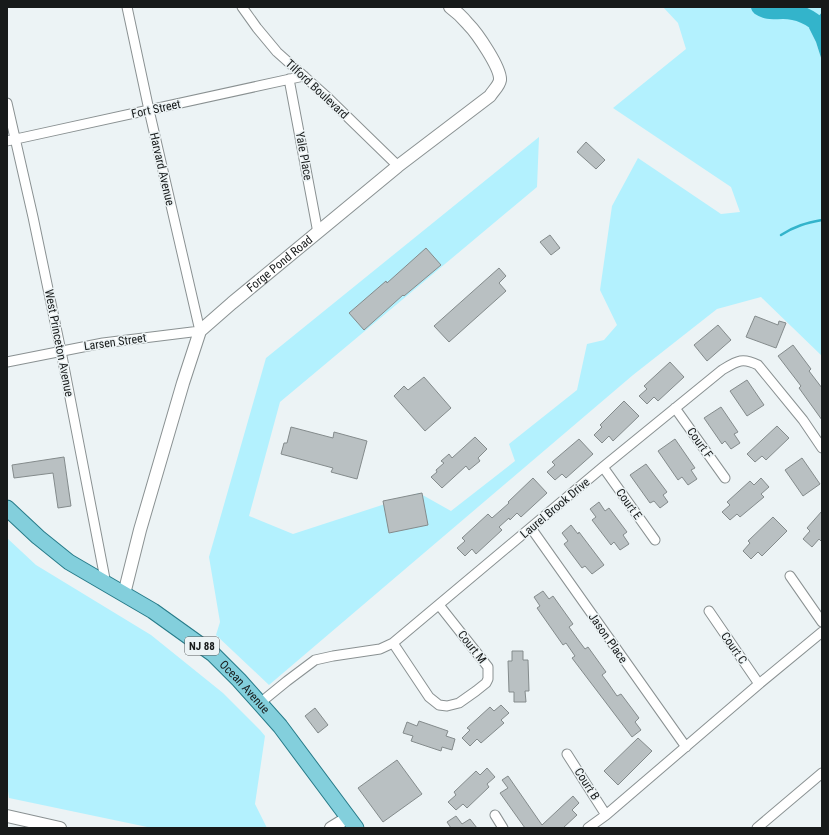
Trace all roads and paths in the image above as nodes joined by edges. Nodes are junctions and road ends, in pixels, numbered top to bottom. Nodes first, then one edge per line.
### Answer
1 (127, 7) edge
2 (242, 7) edge
3 (450, 7) edge
4 (304, 76) junction
5 (290, 79) junction
6 (7, 102) edge
7 (149, 110) junction
8 (11, 141) edge
9 (398, 166) junction
10 (318, 233) junction
11 (200, 331) junction
12 (61, 351) junction
13 (7, 362) edge
14 (675, 408) junction
15 (822, 448) edge
16 (603, 467) junction
17 (725, 478) dead end
18 (7, 508) edge
19 (531, 528) junction
20 (655, 540) dead end
21 (790, 576) dead end
22 (106, 584) junction
23 (124, 594) junction
24 (439, 605) junction
25 (708, 612) dead end
26 (822, 622) edge
27 (822, 632) edge
28 (393, 643) junction
29 (759, 684) junction
30 (260, 703) junction
31 (686, 747) junction
32 (567, 754) dead end
33 (822, 773) edge
34 (495, 815) dead end
35 (606, 815) junction
36 (7, 816) edge
37 (352, 823) edge
38 (60, 828) edge
39 (331, 828) edge
40 (503, 828) edge
41 (588, 828) edge
42 (757, 828) edge

1 - 7 street, Harvard Avenue
2 - 4 street, Tilford Boulevard
3 - 9 street, Forge Pond Road
4 - 5 street, Fort Street
4 - 9 street, Tilford Boulevard
5 - 7 street, Fort Street
5 - 10 street, Yale Place
6 - 8 street, West Princeton Avenue
7 - 8 street, Fort Street
7 - 11 street, Harvard Avenue
8 - 12 street, West Princeton Avenue
9 - 10 street, Forge Pond Road
10 - 11 street, Forge Pond Road
11 - 12 street, Larsen Street
11 - 23 street
12 - 13 street, Larsen Street
12 - 22 street, West Princeton Avenue
14 - 15 street, Laurel Brook Drive
14 - 16 street, Laurel Brook Drive
14 - 17 street, Court F
16 - 19 street, Laurel Brook Drive
16 - 20 street, Court E
18 - 22 main road, Ocean Avenue / NJ 88
19 - 24 street, Laurel Brook Drive
19 - 31 street, Jason Place
21 - 26 street
22 - 23 main road, Ocean Avenue / NJ 88
23 - 30 main road, Ocean Avenue / NJ 88
24 - 28 street, Laurel Brook Drive
24 - 28 street, Court M
25 - 29 street, Court C
27 - 29 street
28 - 30 street, Laurel Brook Drive
29 - 31 street
30 - 37 main road, Ocean Avenue / NJ 88
31 - 35 street
32 - 35 street, Court B
33 - 42 street
34 - 40 street
35 - 41 street
36 - 38 street
37 - 39 street

